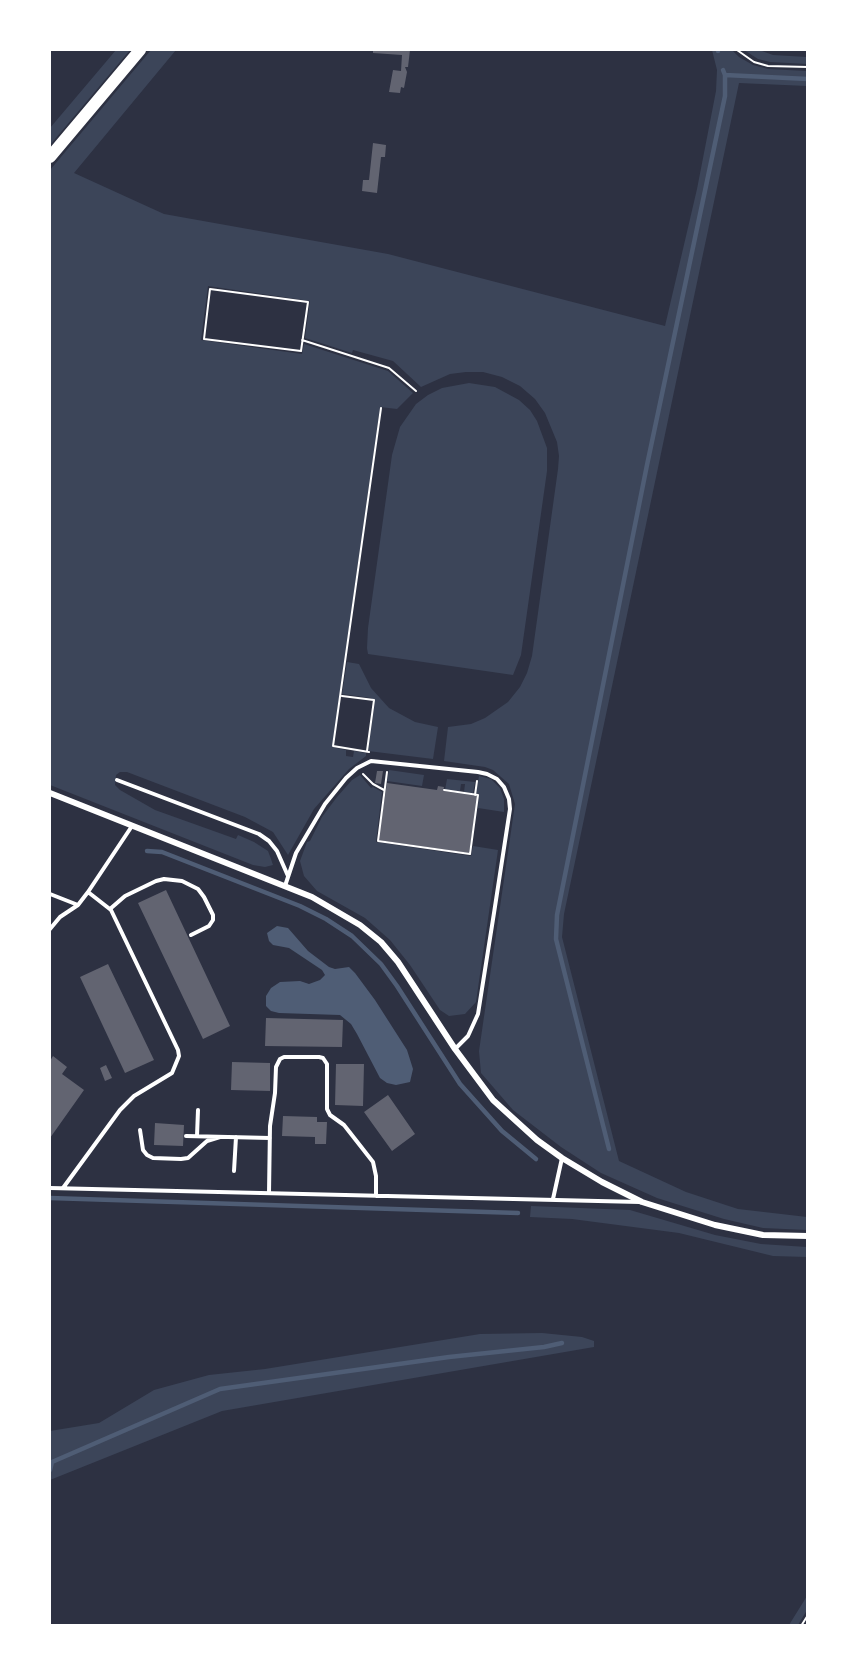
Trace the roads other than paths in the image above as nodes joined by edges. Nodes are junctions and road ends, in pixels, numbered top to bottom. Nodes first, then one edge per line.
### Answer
1 (140, 50) edge
2 (50, 157) edge
3 (117, 780) dead end
4 (50, 793) edge
5 (132, 826) junction
6 (288, 877) junction
7 (285, 886) junction
8 (88, 892) junction
9 (50, 894) edge
10 (78, 905) junction
11 (110, 909) junction
12 (50, 929) edge
13 (191, 935) dead end
14 (455, 1049) junction
15 (198, 1110) dead end
16 (140, 1130) dead end
17 (186, 1136) dead end
18 (197, 1136) junction
19 (220, 1137) junction
20 (236, 1137) junction
21 (270, 1138) junction
22 (562, 1158) junction
23 (234, 1171) dead end
24 (50, 1188) edge
25 (62, 1188) junction
26 (269, 1193) junction
27 (376, 1196) junction
28 (553, 1200) junction
29 (642, 1202) junction
30 (807, 1236) edge

1 - 2 main road
3 - 6 lane
4 - 5 street
5 - 7 street
5 - 8 lane
6 - 7 lane
6 - 14 lane
7 - 14 street
8 - 10 lane
8 - 11 lane
9 - 10 lane
10 - 12 lane
11 - 13 lane
11 - 25 lane
14 - 22 street
15 - 18 lane
16 - 19 lane
17 - 18 lane
18 - 19 lane
19 - 20 lane
20 - 21 lane
20 - 23 lane
21 - 26 lane
21 - 27 lane
22 - 28 lane
22 - 29 street
24 - 25 lane
25 - 26 lane
26 - 27 lane
27 - 28 lane
28 - 29 lane
29 - 30 street

